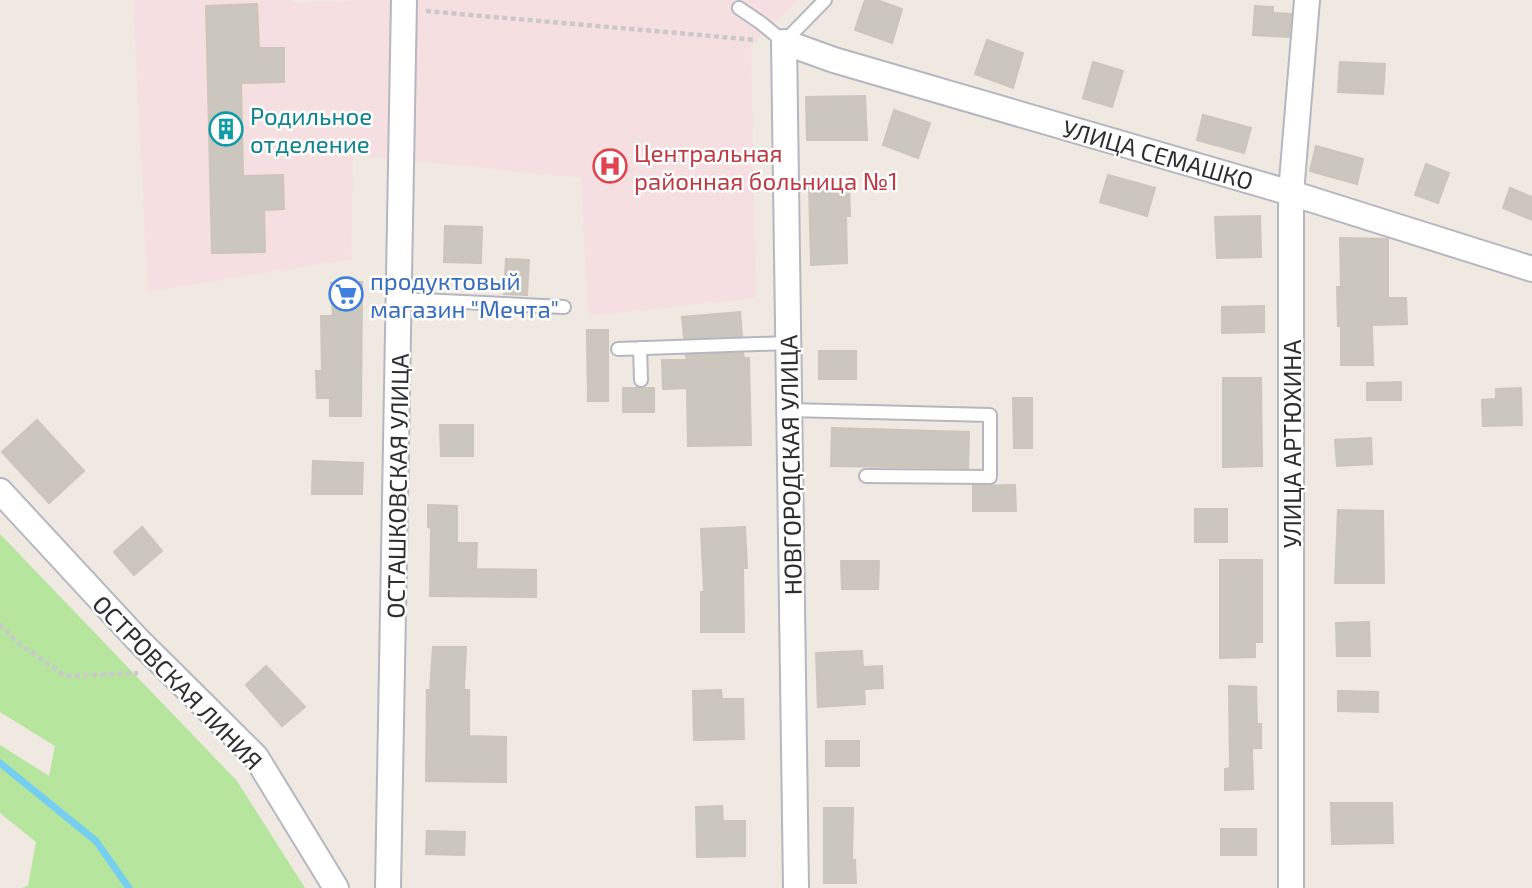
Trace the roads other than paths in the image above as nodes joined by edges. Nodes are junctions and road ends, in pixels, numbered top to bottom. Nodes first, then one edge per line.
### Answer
1 (825, 0) edge
2 (1307, 0) edge
3 (404, 4) edge
4 (739, 8) dead end
5 (784, 42) junction
6 (1291, 192) junction
7 (1532, 269) edge
8 (401, 299) junction
9 (564, 307) dead end
10 (788, 343) junction
11 (640, 348) junction
12 (618, 349) dead end
13 (641, 380) dead end
14 (789, 410) junction
15 (866, 476) dead end
16 (0, 491) edge
17 (336, 888) edge
18 (388, 888) edge
19 (796, 888) edge
20 (1291, 888) edge

1 - 5 lane
2 - 6 street, УЛИЦА АРТЮХИНА
3 - 8 street, ОСТАШКОВСКАЯ УЛИЦА
4 - 5 lane
5 - 6 street, УЛИЦА СЕМАШКО
5 - 10 street, НОВГОРОДСКАЯ УЛИЦА
6 - 7 street, УЛИЦА СЕМАШКО
6 - 20 street, УЛИЦА АРТЮХИНА
8 - 9 lane
8 - 18 street, ОСТАШКОВСКАЯ УЛИЦА
10 - 11 lane
10 - 14 street, НОВГОРОДСКАЯ УЛИЦА
11 - 12 lane
11 - 13 lane
14 - 15 lane
14 - 19 street, НОВГОРОДСКАЯ УЛИЦА
16 - 17 street, ОСТРОВСКАЯ ЛИНИЯ

